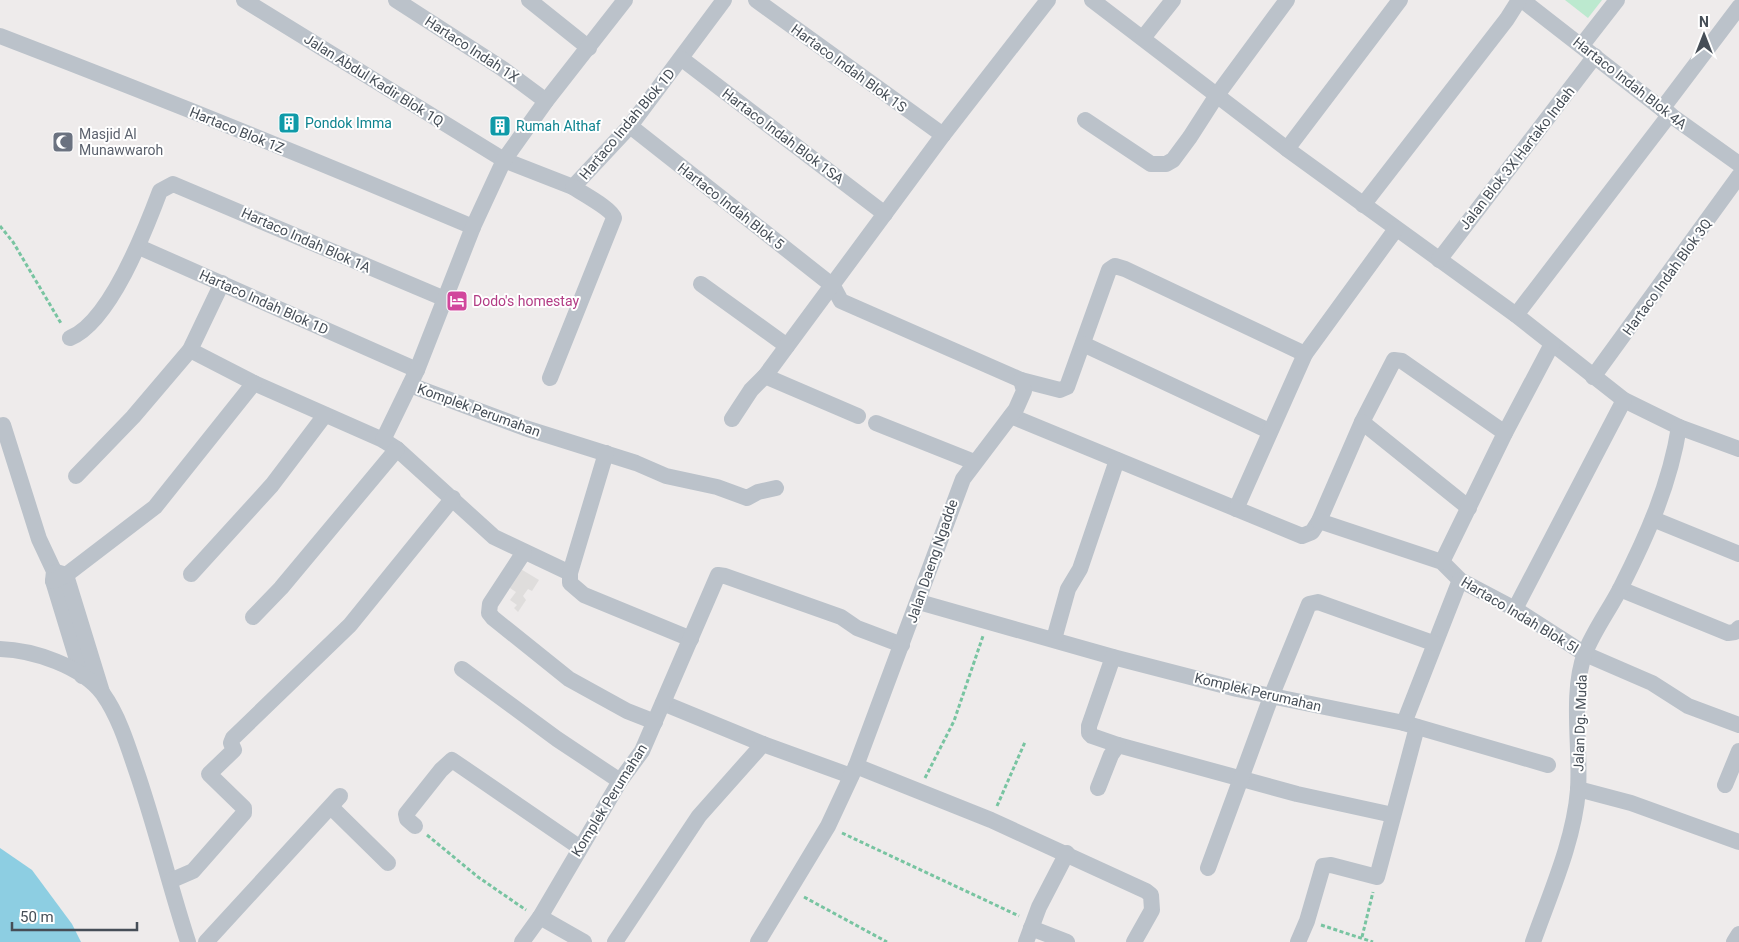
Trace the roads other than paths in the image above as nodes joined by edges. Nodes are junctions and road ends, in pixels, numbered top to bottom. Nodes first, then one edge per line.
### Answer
1 (244, 0) edge
2 (396, 0) edge
3 (529, 0) edge
4 (625, 0) edge
5 (756, 0) edge
6 (1048, 0) edge
7 (1092, 0) edge
8 (1173, 0) edge
9 (1287, 0) edge
10 (1400, 0) edge
11 (1521, 0) edge
12 (1618, 0) edge
13 (718, 2) edge
14 (1739, 7) edge
15 (0, 36) edge
16 (1143, 38) junction
17 (589, 48) junction
18 (1589, 50) junction
19 (682, 59) junction
20 (1217, 95) junction
21 (546, 101) junction
22 (1666, 112) junction
23 (1085, 120) dead end
24 (630, 126) junction
25 (942, 136) junction
26 (1287, 149) junction
27 (504, 160) junction
28 (1739, 166) edge
29 (573, 187) junction
30 (1363, 205) junction
31 (885, 214) junction
32 (472, 227) junction
33 (1396, 229) junction
34 (139, 247) junction
35 (1438, 260) junction
36 (222, 283) junction
37 (701, 284) dead end
38 (832, 286) junction
39 (445, 298) junction
40 (1516, 315) junction
41 (70, 338) road end
42 (1083, 344) junction
43 (1552, 344) junction
44 (787, 346) junction
45 (190, 350) junction
46 (1305, 354) junction
47 (765, 376) junction
48 (414, 377) junction
49 (1593, 377) junction
50 (550, 378) dead end
51 (1021, 380) junction
52 (254, 383) junction
53 (1624, 400) junction
54 (325, 415) junction
55 (858, 416) dead end
56 (1011, 416) junction
57 (732, 419) dead end
58 (1362, 422) junction
59 (1, 423) edge
60 (876, 423) dead end
61 (1679, 427) junction
62 (1269, 431) junction
63 (1505, 433) junction
64 (383, 440) junction
65 (397, 449) junction
66 (1739, 449) edge
67 (606, 453) junction
68 (1117, 460) junction
69 (974, 462) junction
70 (76, 476) dead end
71 (776, 488) dead end
72 (453, 498) junction
73 (1469, 508) junction
74 (1236, 509) junction
75 (1653, 518) junction
76 (1318, 521) junction
77 (524, 552) junction
78 (1739, 554) edge
79 (1442, 562) junction
80 (570, 573) junction
81 (191, 574) dead end
82 (58, 576) junction
83 (1460, 580) junction
84 (1620, 589) junction
85 (919, 602) junction
86 (69, 606) junction
87 (1515, 610) junction
88 (253, 617) dead end
89 (1739, 628) edge
90 (691, 639) junction
91 (1054, 639) junction
92 (1433, 643) junction
93 (902, 645) junction
94 (0, 649) edge
95 (1584, 654) junction
96 (1114, 657) junction
97 (462, 669) dead end
98 (82, 676) junction
99 (103, 694) junction
100 (1271, 696) junction
101 (663, 704) junction
102 (655, 722) junction
103 (1411, 725) junction
104 (1739, 725) edge
105 (763, 744) junction
106 (1118, 745) junction
107 (1739, 751) edge
108 (1548, 765) dead end
109 (854, 771) junction
110 (1241, 779) junction
111 (620, 781) junction
112 (1725, 785) dead end
113 (1098, 788) dead end
114 (1578, 789) junction
115 (1393, 815) junction
116 (415, 826) road end
117 (1739, 842) edge
118 (579, 847) junction
119 (1067, 853) junction
120 (388, 863) dead end
121 (1208, 868) dead end
122 (170, 881) junction
123 (540, 916) junction
124 (1030, 931) edge
125 (1739, 934) edge
126 (188, 942) edge
127 (206, 942) edge
128 (522, 942) edge
129 (584, 942) edge
130 (614, 942) edge
131 (758, 942) edge
132 (1067, 942) edge
133 (1134, 942) edge
134 (1298, 942) edge
135 (1533, 942) edge
136 (1734, 942) edge

1 - 27 street, Jalan Abdul Kadir Blok 1Q
2 - 21 street, Hartaco Indah 1X
3 - 17 street
4 - 17 street
5 - 25 street, Hartaco Indah Blok 1S
6 - 25 street
7 - 16 street
8 - 16 street
9 - 20 street
10 - 26 street
11 - 18 street, Hartaco Indah Blok 4A
11 - 30 street
12 - 18 street, Jalan Blok 3X Hartako Indah
13 - 19 street, Hartaco Indah Blok 1D
14 - 22 street
15 - 32 street, Hartaco Blok 1Z
16 - 20 street
17 - 21 street
18 - 22 street, Hartaco Indah Blok 4A
18 - 35 street, Jalan Blok 3X Hartako Indah
19 - 24 street, Hartaco Indah Blok 1D
19 - 31 street, Hartaco Indah Blok 1SA
20 - 23 street
20 - 26 street
21 - 27 street
22 - 28 street, Hartaco Indah Blok 4A
22 - 40 street
24 - 29 street, Hartaco Indah Blok 1D
24 - 38 street, Hartaco Indah Blok 5
25 - 31 street
26 - 30 street
27 - 29 street, Hartaco Indah Blok 1D
27 - 32 street
28 - 49 street, Hartaco Indah Blok 3Q
29 - 50 street
30 - 33 street
31 - 38 street
32 - 39 street
33 - 35 street
33 - 46 street
34 - 36 street, Hartaco Indah Blok 1D
34 - 39 street, Hartaco Indah Blok 1A
34 - 41 street
35 - 40 street
36 - 45 street
36 - 48 street, Hartaco Indah Blok 1D
37 - 44 street
38 - 44 street
38 - 51 street
39 - 48 street
40 - 43 street
42 - 46 street
42 - 51 street
42 - 62 street
43 - 49 street
43 - 63 street
44 - 47 street
45 - 52 street
45 - 70 street
46 - 62 street
47 - 55 street
47 - 57 street
48 - 64 street
48 - 67 street, Komplek Perumahan
49 - 53 street
51 - 56 street, Jalan Daeng Ngadde
52 - 54 street
52 - 82 street
53 - 61 street
53 - 87 street
54 - 64 street
54 - 81 street
56 - 68 street
56 - 69 street, Jalan Daeng Ngadde
58 - 63 street
58 - 73 street
58 - 76 street
59 - 82 street
60 - 69 street
61 - 66 street
61 - 75 street, Jalan Dg. Muda
62 - 74 street
63 - 73 street
64 - 65 street
65 - 72 street
65 - 88 street
67 - 71 street, Komplek Perumahan
67 - 80 street
68 - 74 street
68 - 91 street
69 - 85 street, Jalan Daeng Ngadde
72 - 77 street
72 - 122 street
73 - 79 street
74 - 76 street
75 - 78 street
75 - 84 street, Jalan Dg. Muda
76 - 79 street, Hartaco Indah Blok 5I
77 - 80 street
77 - 102 street
79 - 83 street, Hartaco Indah Blok 5I
80 - 90 street
82 - 86 street
83 - 87 street, Hartaco Indah Blok 5I
83 - 92 street
84 - 89 street
84 - 95 street, Jalan Dg. Muda
85 - 91 street, Komplek Perumahan
85 - 93 street, Jalan Daeng Ngadde
86 - 98 street
86 - 99 street
87 - 95 street, Hartaco Indah Blok 5I
90 - 93 street, Komplek Perumahan
90 - 101 street, Komplek Perumahan
91 - 96 street, Komplek Perumahan
92 - 100 street
92 - 103 street
93 - 109 street, Jalan Daeng Ngadde
94 - 98 street
95 - 104 street, Hartaco Indah Blok 5I
95 - 114 street, Jalan Dg. Muda
96 - 100 street, Komplek Perumahan
96 - 106 street
97 - 111 street
98 - 99 street
99 - 122 street
100 - 103 street, Komplek Perumahan
100 - 110 street
101 - 102 street, Komplek Perumahan
101 - 105 street
102 - 111 street, Komplek Perumahan
103 - 108 street, Komplek Perumahan
103 - 115 street
105 - 109 street
105 - 130 street
106 - 110 street
106 - 113 street
107 - 112 street
109 - 119 street
109 - 131 street, Jalan Daeng Ngadde
110 - 115 street
110 - 121 street
111 - 118 street, Komplek Perumahan
114 - 117 street
114 - 135 street, Jalan Dg. Muda
115 - 134 street
116 - 118 street
118 - 123 street, Komplek Perumahan
119 - 124 street
119 - 133 street
120 - 127 street
122 - 126 street
123 - 128 street, Komplek Perumahan
123 - 129 street
124 - 132 street
125 - 136 street

